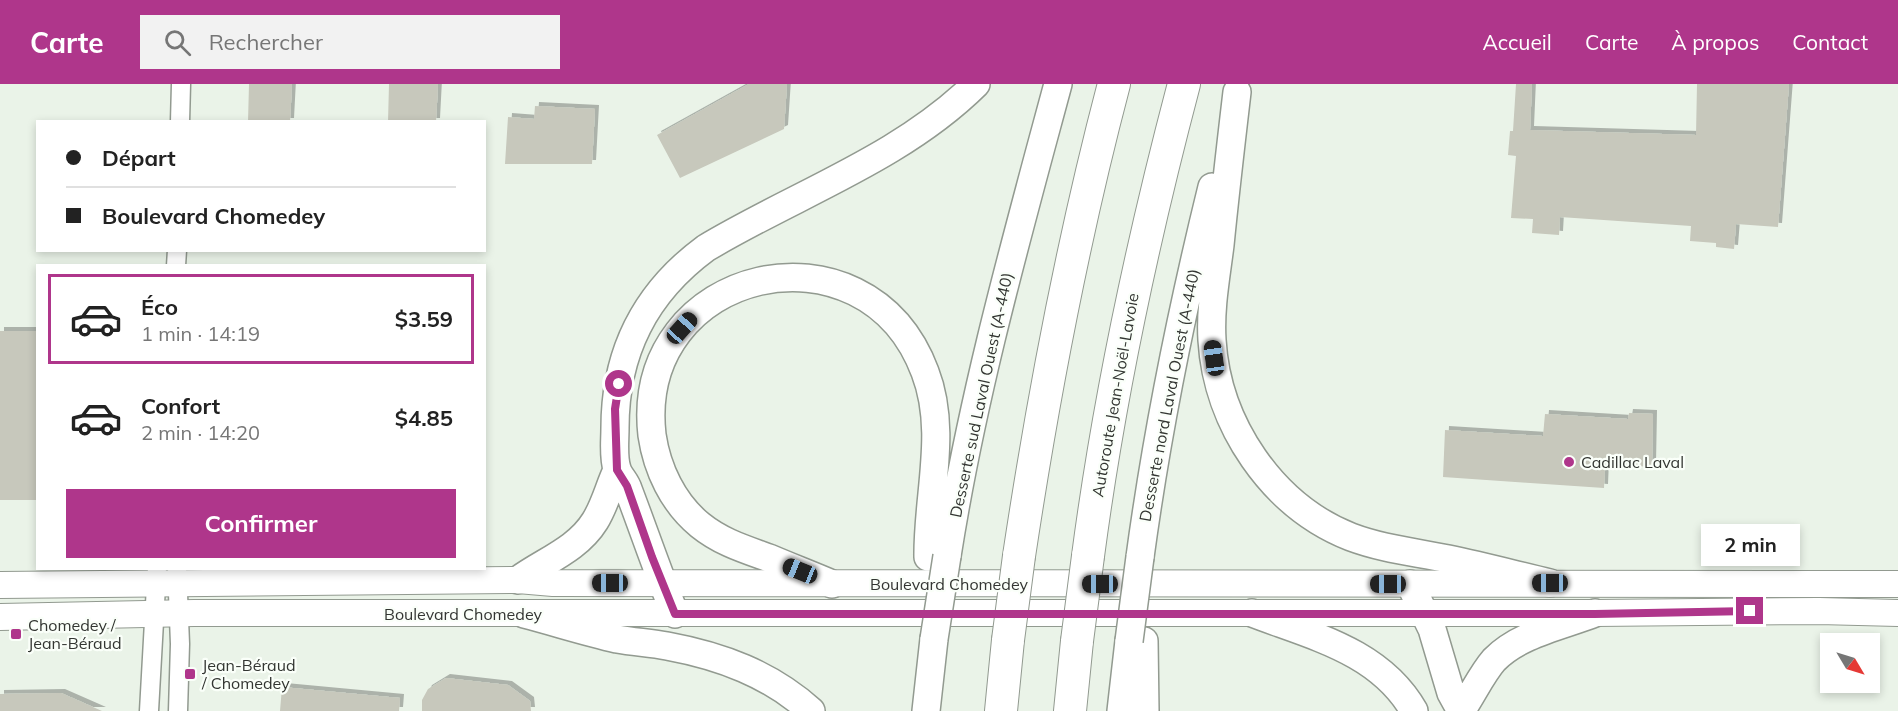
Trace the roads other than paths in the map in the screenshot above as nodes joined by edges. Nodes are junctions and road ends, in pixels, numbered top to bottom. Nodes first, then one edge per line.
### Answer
1 (181, 84) edge
2 (976, 84) edge
3 (1058, 84) edge
4 (1114, 84) edge
5 (1184, 84) edge
6 (1204, 84) edge
7 (1238, 88) edge
8 (180, 120) edge
9 (1134, 292) junction
10 (617, 470) junction
11 (937, 557) junction
12 (167, 575) edge
13 (518, 580) junction
14 (662, 583) junction
15 (1550, 583) junction
16 (832, 584) junction
17 (1410, 584) junction
18 (1898, 584) edge
19 (0, 585) edge
20 (1424, 612) junction
21 (1252, 613) junction
22 (1898, 613) edge
23 (167, 614) junction
24 (524, 614) junction
25 (675, 614) junction
26 (1595, 614) junction
27 (0, 617) edge
28 (1137, 641) junction
29 (149, 711) edge
30 (178, 711) edge
31 (811, 711) edge
32 (926, 711) edge
33 (1001, 711) edge
34 (1070, 711) edge
35 (1121, 711) edge
36 (1145, 711) edge
37 (1414, 711) edge
38 (1461, 711) edge

1 - 8 street
2 - 10 main road
3 - 11 main road, Desserte sud Laval Ouest (A-440)
4 - 33 highway, bridge
5 - 9 highway, Autoroute Jean-Noël-Lavoie
6 - 9 highway
7 - 15 main road
7 - 28 main road, Desserte nord Laval Ouest (A-440), bridge
9 - 34 highway, Autoroute Jean-Noël-Lavoie, bridge
10 - 13 main road
10 - 14 main road
11 - 16 main road
11 - 32 main road
12 - 13 street, Boulevard Chomedey
12 - 19 street, Boulevard Chomedey
12 - 23 street
12 - 23 street
13 - 14 street, Boulevard Chomedey
14 - 16 street, Boulevard Chomedey
14 - 25 main road
15 - 17 street, Boulevard Chomedey
15 - 18 street, Boulevard Chomedey
16 - 17 street, Boulevard Chomedey
17 - 20 main road
20 - 21 street, Boulevard Chomedey
20 - 26 street, Boulevard Chomedey
20 - 38 main road
21 - 25 street, Boulevard Chomedey
21 - 37 main road
22 - 26 street, Boulevard Chomedey
23 - 24 street, Boulevard Chomedey
23 - 27 street, Boulevard Chomedey
23 - 29 street
23 - 30 street
24 - 25 street, Boulevard Chomedey
24 - 31 main road
26 - 38 main road
28 - 35 main road, Desserte nord Laval Ouest (A-440)
28 - 36 main road

